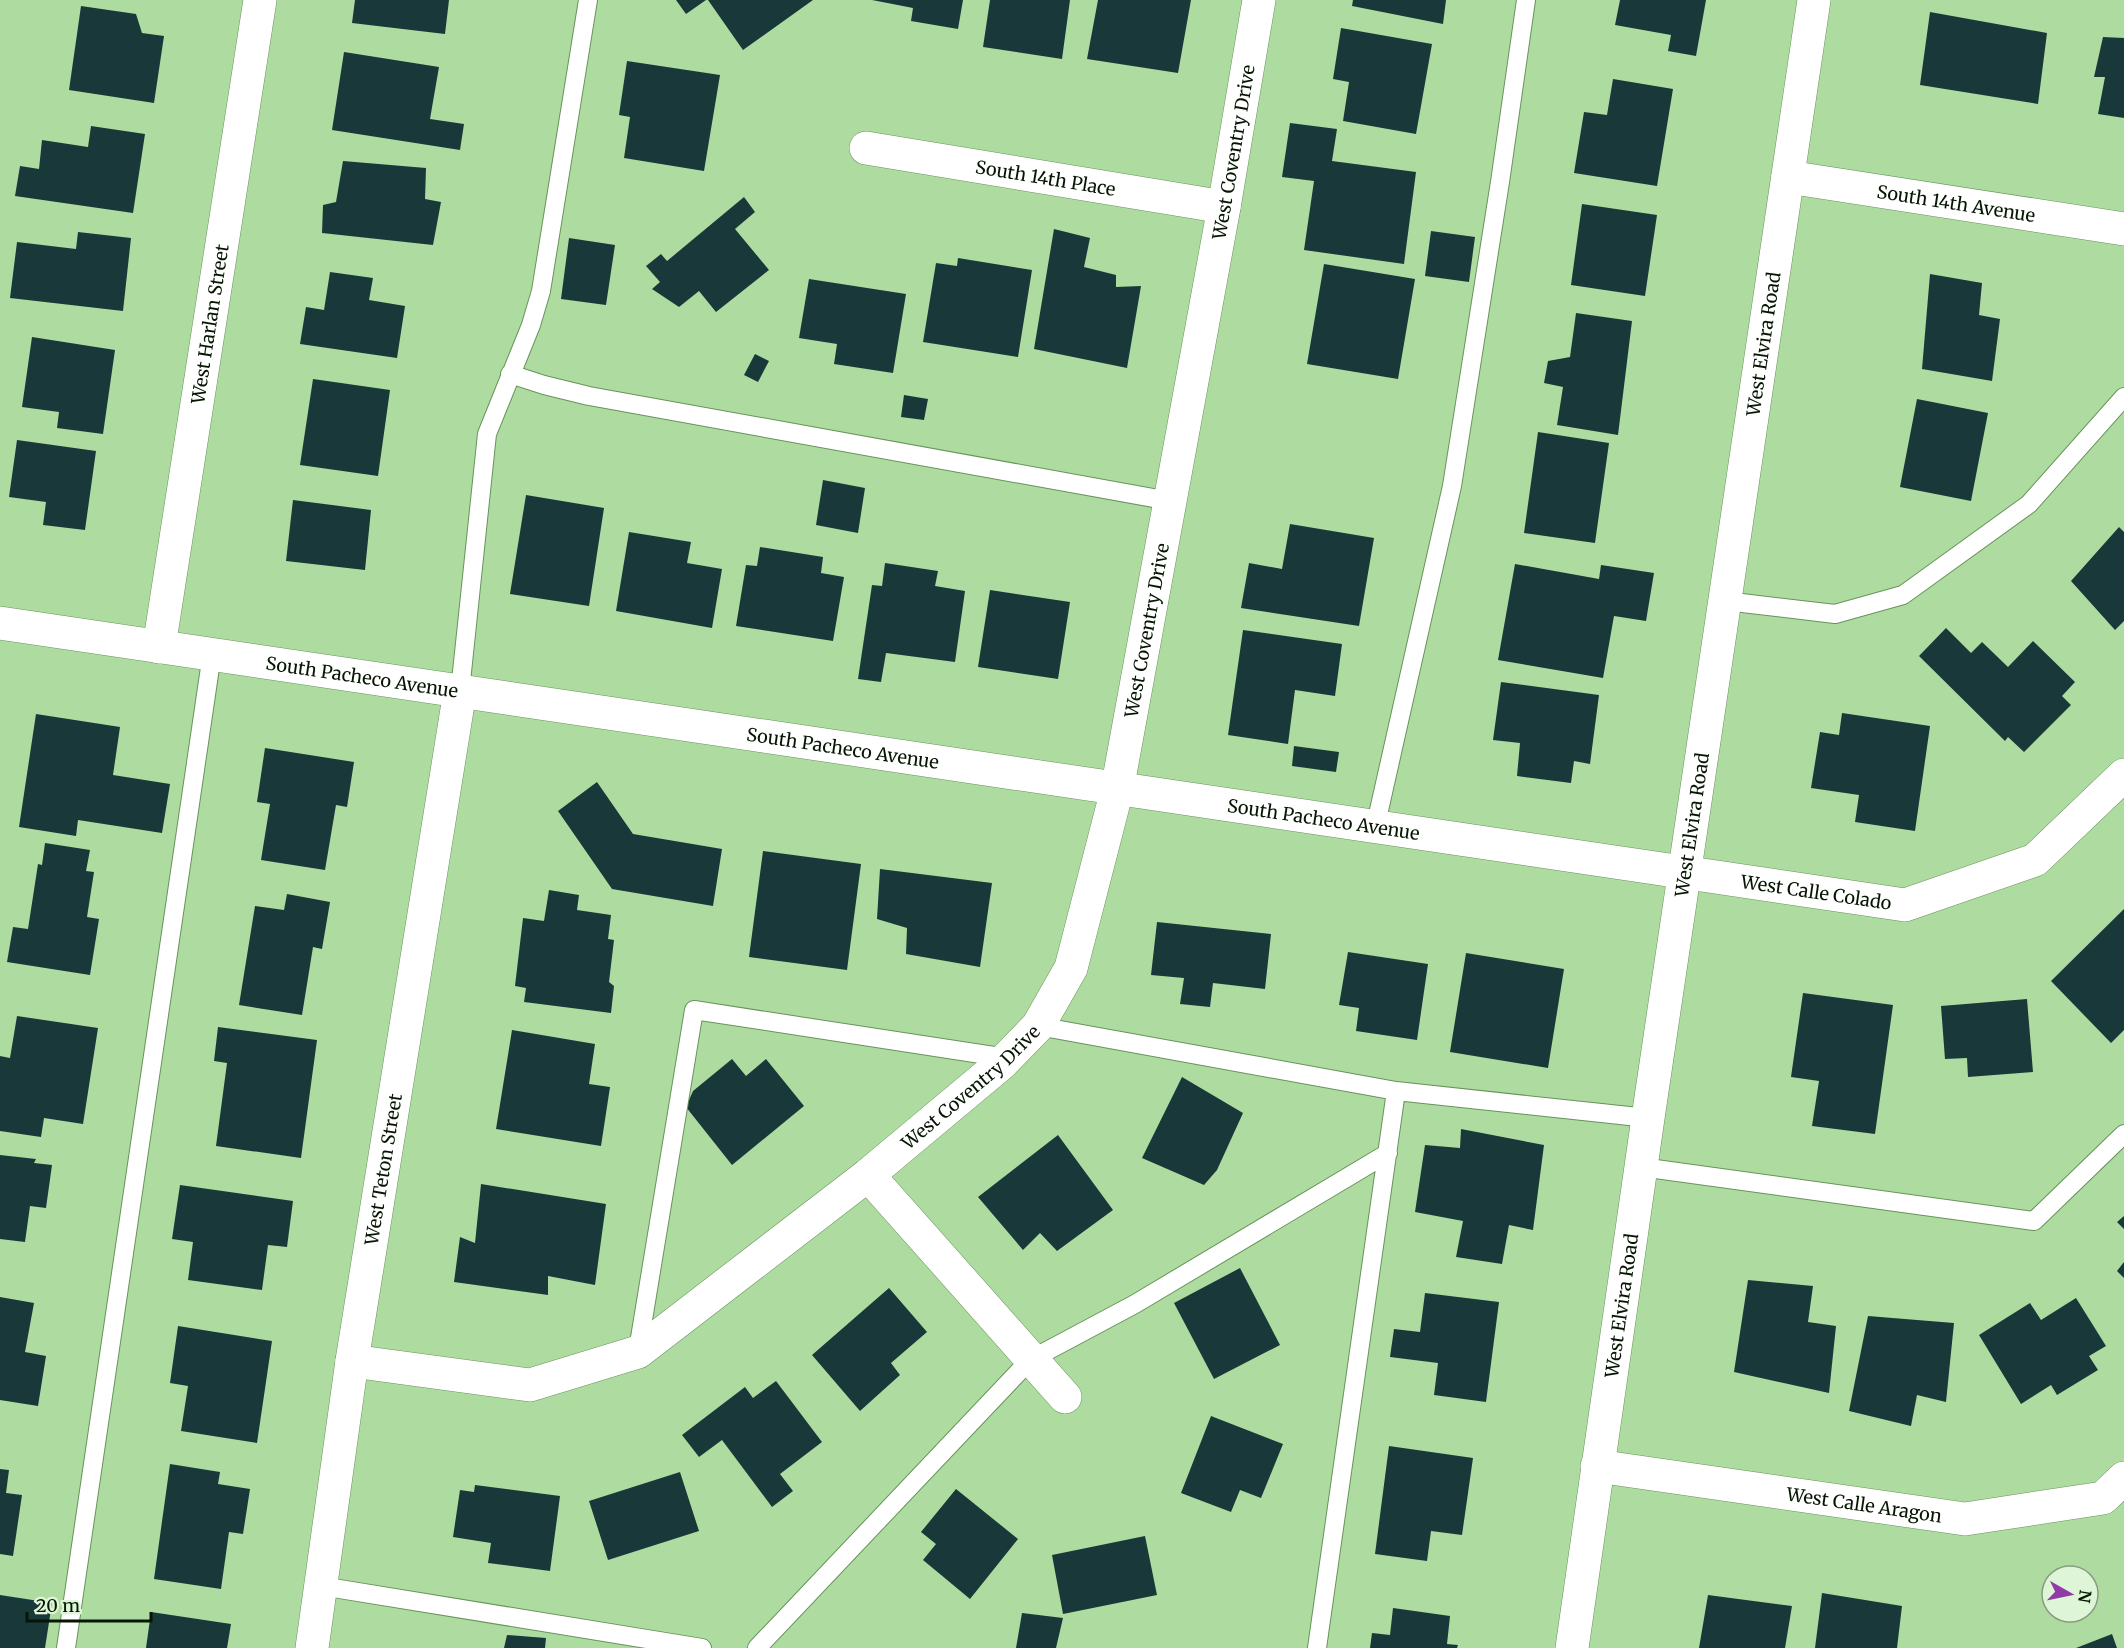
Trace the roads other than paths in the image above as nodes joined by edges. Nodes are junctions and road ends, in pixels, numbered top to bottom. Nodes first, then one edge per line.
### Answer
1 (260, 0) edge
2 (588, 0) edge
3 (1259, 0) edge
4 (1526, 0) edge
5 (1814, 0) edge
6 (866, 148) dead end
7 (1788, 177) junction
8 (1224, 207) junction
9 (2124, 229) edge
10 (510, 374) junction
11 (2124, 397) edge
12 (1170, 501) junction
13 (1725, 601) junction
14 (0, 623) edge
15 (159, 647) junction
16 (212, 654) junction
17 (460, 691) junction
18 (2124, 775) edge
19 (1117, 790) junction
20 (1375, 828) junction
21 (1684, 874) junction
22 (1038, 1026) junction
23 (1007, 1058) junction
24 (1396, 1090) junction
25 (1648, 1118) junction
26 (2124, 1134) edge
27 (1388, 1153) junction
28 (1641, 1167) junction
29 (868, 1175) junction
30 (638, 1352) junction
31 (1030, 1360) junction
32 (352, 1361) junction
33 (1065, 1397) dead end
34 (1597, 1466) junction
35 (2124, 1478) edge
36 (321, 1586) junction
37 (66, 1648) edge
38 (312, 1648) edge
39 (702, 1648) edge
40 (758, 1648) edge
41 (1317, 1648) edge
42 (1572, 1648) edge

1 - 15 street, West Harlan Street
2 - 10 lane
3 - 8 street, West Coventry Drive
4 - 20 lane
5 - 7 street, West Elvira Road
6 - 8 street, South 14th Place
7 - 9 street, South 14th Avenue
7 - 13 street, West Elvira Road
8 - 12 street, West Coventry Drive
10 - 12 lane
10 - 17 lane
11 - 13 lane
12 - 19 street, West Coventry Drive
13 - 21 street, West Elvira Road
14 - 15 street, South Pacheco Avenue
15 - 16 street, South Pacheco Avenue
16 - 17 street, South Pacheco Avenue
16 - 37 lane
17 - 19 street, South Pacheco Avenue
17 - 32 street, West Teton Street
18 - 21 street, West Calle Colado
19 - 20 street, South Pacheco Avenue
19 - 22 street, West Coventry Drive
20 - 21 street, South Pacheco Avenue
21 - 25 street, West Elvira Road
22 - 23 street, West Coventry Drive
22 - 24 lane
23 - 29 street, West Coventry Drive
23 - 30 lane
24 - 25 lane
24 - 27 lane
25 - 28 street, West Elvira Road
26 - 28 lane
27 - 31 lane
27 - 41 lane
28 - 34 street, West Elvira Road
29 - 30 street, West Coventry Drive
29 - 31 street
30 - 32 street, West Coventry Drive
31 - 33 street
31 - 40 lane
32 - 36 street, West Teton Street
34 - 35 street, West Calle Aragon
34 - 42 street, West Elvira Road
36 - 38 street, West Teton Street
36 - 39 lane

